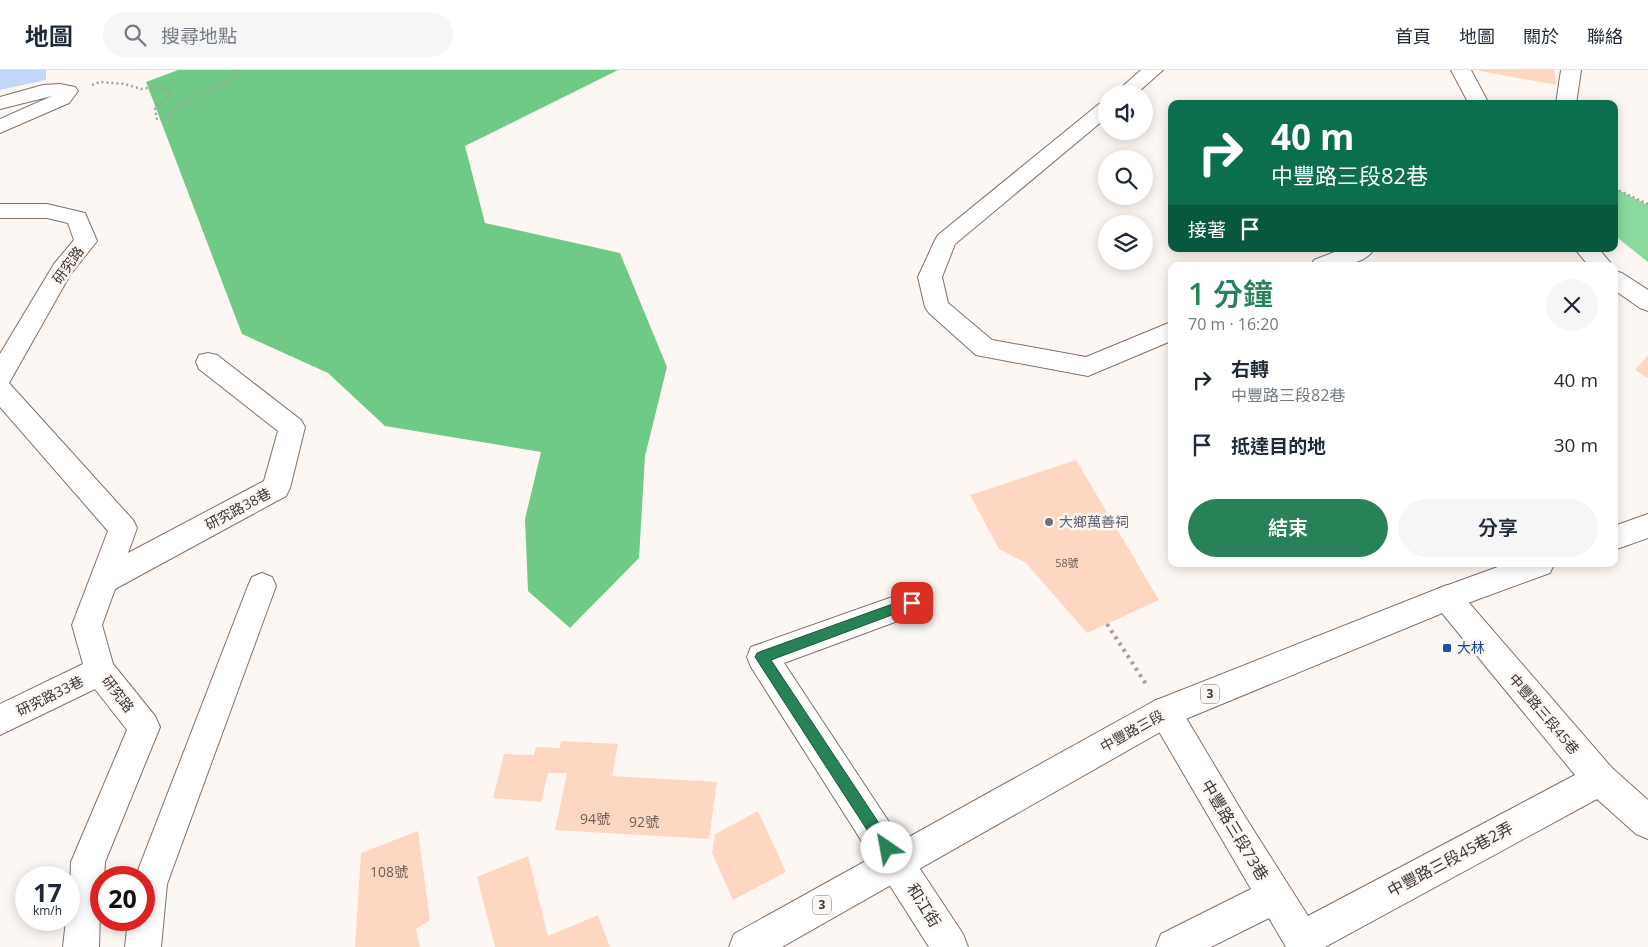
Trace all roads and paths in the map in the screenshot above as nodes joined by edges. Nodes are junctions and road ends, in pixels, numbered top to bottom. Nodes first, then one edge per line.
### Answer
1 (235, 70) edge
2 (1153, 70) edge
3 (1461, 70) edge
4 (1571, 70) edge
5 (46, 80) dead end
6 (1135, 85) edge
7 (68, 95) junction
8 (1477, 100) edge
9 (1567, 100) edge
10 (0, 103) edge
11 (1098, 115) edge
12 (0, 127) edge
13 (1618, 191) edge
14 (1648, 204) edge
15 (0, 211) edge
16 (1356, 252) edge
17 (1589, 252) edge
18 (1332, 262) edge
19 (1598, 262) edge
20 (1618, 282) edge
21 (1648, 302) edge
22 (1168, 332) edge
23 (208, 362) dead end
24 (0, 376) edge
25 (0, 390) edge
26 (1648, 526) edge
27 (1618, 537) edge
28 (1532, 567) edge
29 (103, 581) junction
30 (262, 586) dead end
31 (1447, 598) junction
32 (912, 603) dead end
33 (1107, 624) dead end
34 (100, 671) junction
35 (1165, 712) junction
36 (0, 720) edge
37 (1600, 780) junction
38 (1648, 822) edge
39 (897, 864) junction
40 (1275, 896) junction
41 (1304, 943) edge
42 (81, 947) edge
43 (143, 947) edge
44 (747, 947) edge
45 (950, 947) edge
46 (1174, 947) edge

1 - 7 path
2 - 6 street
3 - 8 street
4 - 9 street
5 - 7 street
7 - 10 street
7 - 12 street
11 - 22 street
13 - 14 path
15 - 24 street, 研究路
16 - 18 street
17 - 19 street
20 - 21 street
23 - 29 street, 研究路38巷
25 - 29 street, 研究路
26 - 27 street
28 - 31 street, 中豐路三段 / 3
29 - 34 street, 研究路
30 - 43 street
31 - 35 street, 中豐路三段 / 3
31 - 37 street, 中豐路三段45巷
32 - 39 street, 和江街
33 - 35 path
34 - 36 street, 研究路33巷
34 - 42 street, 研究路
35 - 39 street, 中豐路三段 / 3
35 - 40 street, 中豐路三段73巷
37 - 38 street, 中豐路三段45巷
37 - 41 street, 中豐路三段45巷2弄
39 - 44 street, 中豐路三段 / 3
39 - 45 street, 和江街
40 - 41 street, 中豐路三段73巷
40 - 46 street

